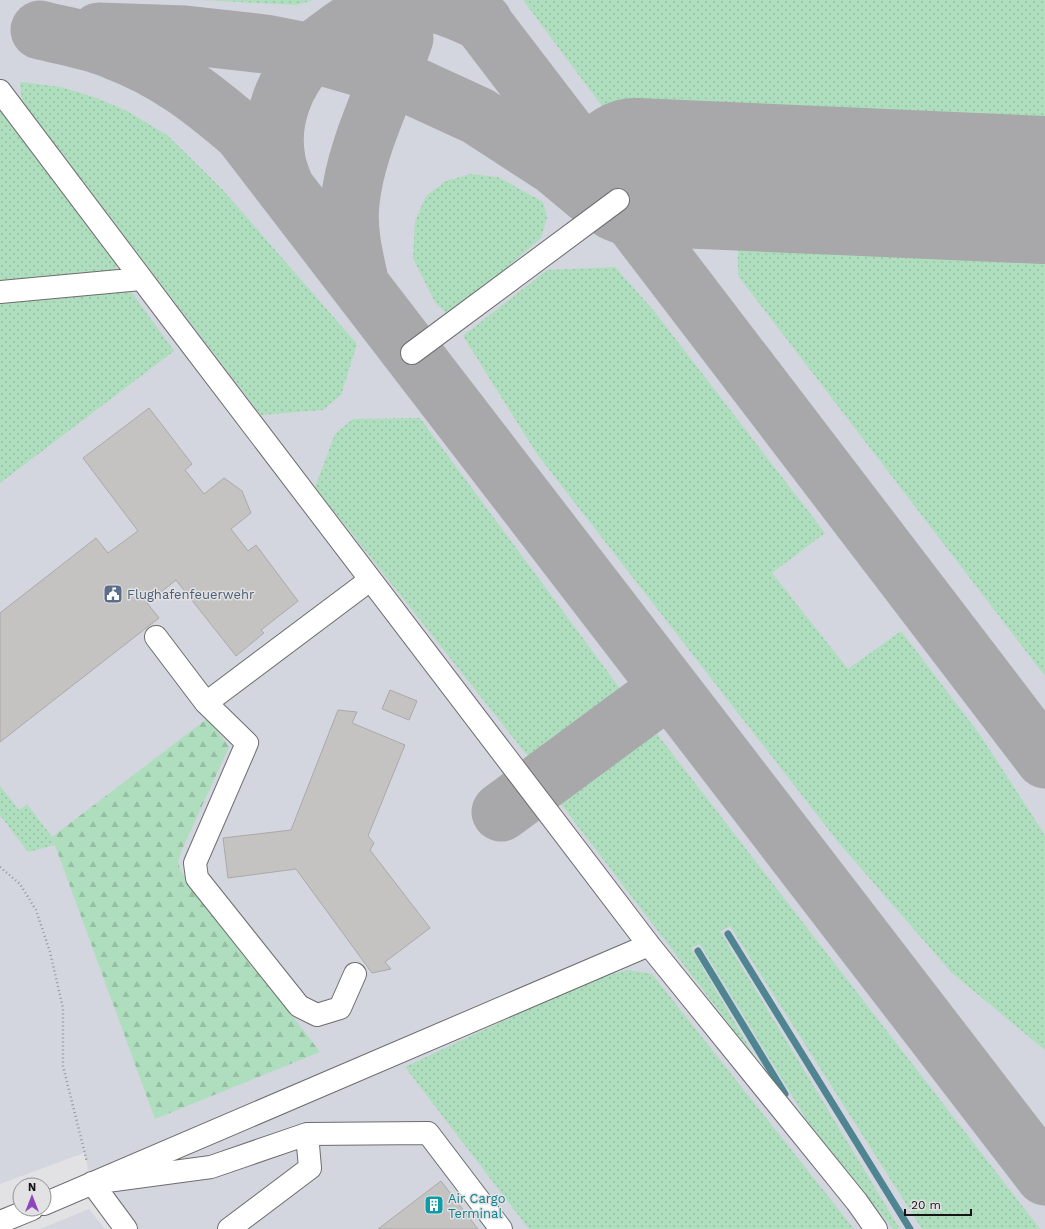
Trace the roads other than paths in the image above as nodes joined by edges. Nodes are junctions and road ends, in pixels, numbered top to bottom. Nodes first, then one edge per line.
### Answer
1 (0, 91) edge
2 (618, 200) dead end
3 (141, 279) junction
4 (0, 292) edge
5 (412, 353) dead end
6 (370, 580) junction
7 (156, 637) dead end
8 (206, 703) junction
9 (649, 945) junction
10 (356, 974) dead end
11 (307, 1134) junction
12 (92, 1183) junction
13 (52, 1200) edge
14 (12, 1217) edge
15 (0, 1222) edge
16 (126, 1229) edge
17 (229, 1229) edge
18 (501, 1229) edge
19 (876, 1229) edge

1 - 3 lane
2 - 5 lane
3 - 4 lane
3 - 6 lane
6 - 8 lane
6 - 9 lane
7 - 8 lane
8 - 10 lane
9 - 12 lane
9 - 19 lane
11 - 12 lane
11 - 17 lane
11 - 18 lane
12 - 13 lane
12 - 16 lane
14 - 15 lane

